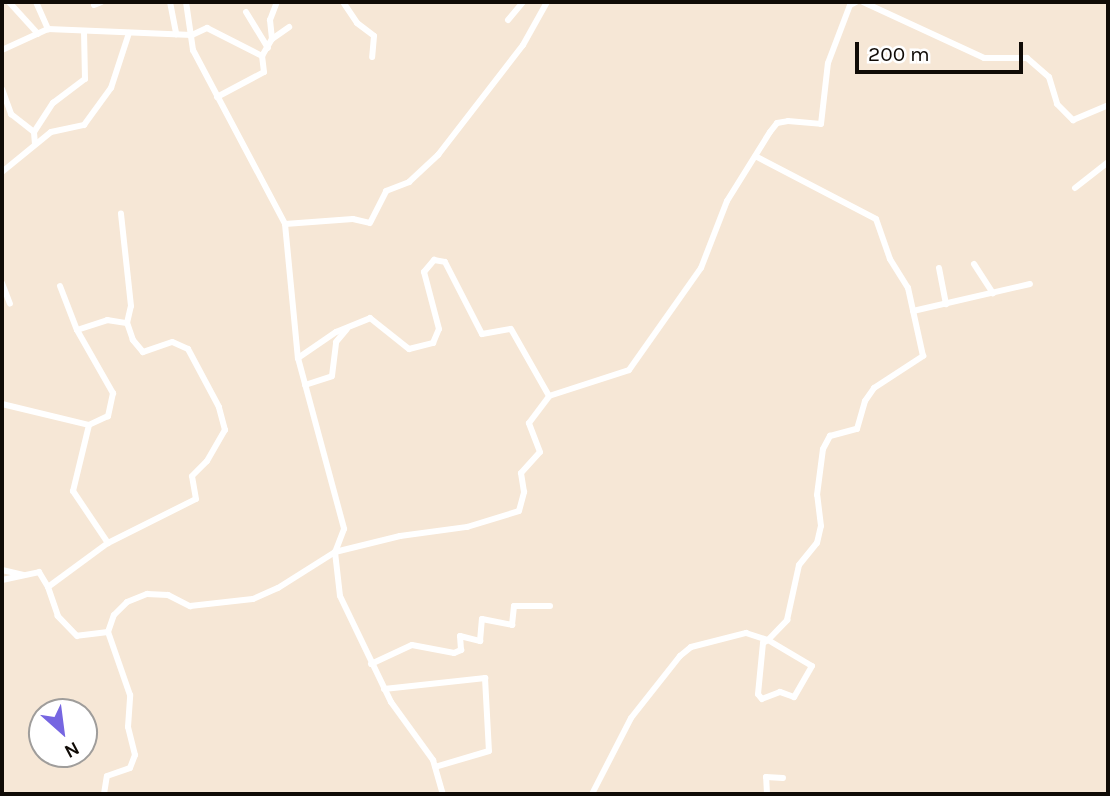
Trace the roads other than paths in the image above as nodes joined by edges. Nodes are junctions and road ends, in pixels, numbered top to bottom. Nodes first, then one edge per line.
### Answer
1 (9, 2) edge
2 (36, 2) edge
3 (170, 2) edge
4 (186, 2) edge
5 (277, 2) edge
6 (343, 2) edge
7 (523, 2) edge
8 (547, 2) edge
9 (863, 2) edge
10 (851, 3) edge
11 (246, 12) dead end
12 (508, 19) dead end
13 (289, 27) dead end
14 (48, 29) junction
15 (84, 31) junction
16 (129, 33) junction
17 (38, 34) junction
18 (176, 34) junction
19 (192, 35) junction
20 (272, 39) junction
21 (268, 48) junction
22 (2, 50) edge
23 (262, 56) junction
24 (372, 57) dead end
25 (2, 89) edge
26 (217, 97) junction
27 (1108, 105) edge
28 (34, 132) junction
29 (34, 144) junction
30 (755, 156) junction
31 (1108, 162) edge
32 (2, 172) edge
33 (1076, 188) dead end
34 (121, 214) dead end
35 (285, 224) junction
36 (974, 264) dead end
37 (939, 268) dead end
38 (2, 283) edge
39 (1030, 284) dead end
40 (60, 286) dead end
41 (993, 293) junction
42 (10, 303) dead end
43 (946, 303) junction
44 (913, 311) junction
45 (127, 323) junction
46 (348, 327) junction
47 (77, 330) junction
48 (298, 358) junction
49 (305, 385) junction
50 (549, 396) junction
51 (2, 404) edge
52 (89, 425) junction
53 (108, 543) junction
54 (335, 551) junction
55 (2, 570) edge
56 (25, 575) junction
57 (2, 580) edge
58 (48, 587) junction
59 (550, 606) dead end
60 (108, 632) junction
61 (768, 640) junction
62 (371, 664) junction
63 (384, 689) junction
64 (435, 767) junction
65 (783, 778) dead end
66 (104, 794) edge
67 (443, 794) edge
68 (592, 794) edge
69 (767, 794) edge

1 - 17 street
2 - 14 street
3 - 18 street
4 - 19 street
5 - 20 street
6 - 24 street
7 - 12 street
8 - 35 street
9 - 27 street
10 - 30 street
11 - 21 street
13 - 20 street
14 - 15 street
14 - 17 street
15 - 16 street
15 - 28 street
16 - 18 street
16 - 29 street
17 - 22 street
18 - 19 street
19 - 23 street
19 - 26 street
20 - 21 street
21 - 23 street
23 - 26 street
25 - 28 street
26 - 35 street
28 - 29 street
29 - 32 street
30 - 44 street
30 - 50 street
31 - 33 street
34 - 45 street
35 - 48 street
36 - 41 street
37 - 43 street
38 - 42 street
39 - 41 street
40 - 47 street
41 - 43 street
43 - 44 street
44 - 61 street
45 - 47 street
45 - 53 street
46 - 48 street
46 - 49 street
46 - 50 street
47 - 52 street
48 - 49 street
49 - 54 street
50 - 54 street
51 - 52 street
52 - 53 street
53 - 58 street
54 - 60 street
54 - 62 street
55 - 56 street
56 - 57 street
56 - 58 street
58 - 60 street
59 - 62 street
60 - 66 street
61 - 61 street
61 - 68 street
62 - 63 street
63 - 64 street
63 - 64 street
64 - 67 street
65 - 69 street

